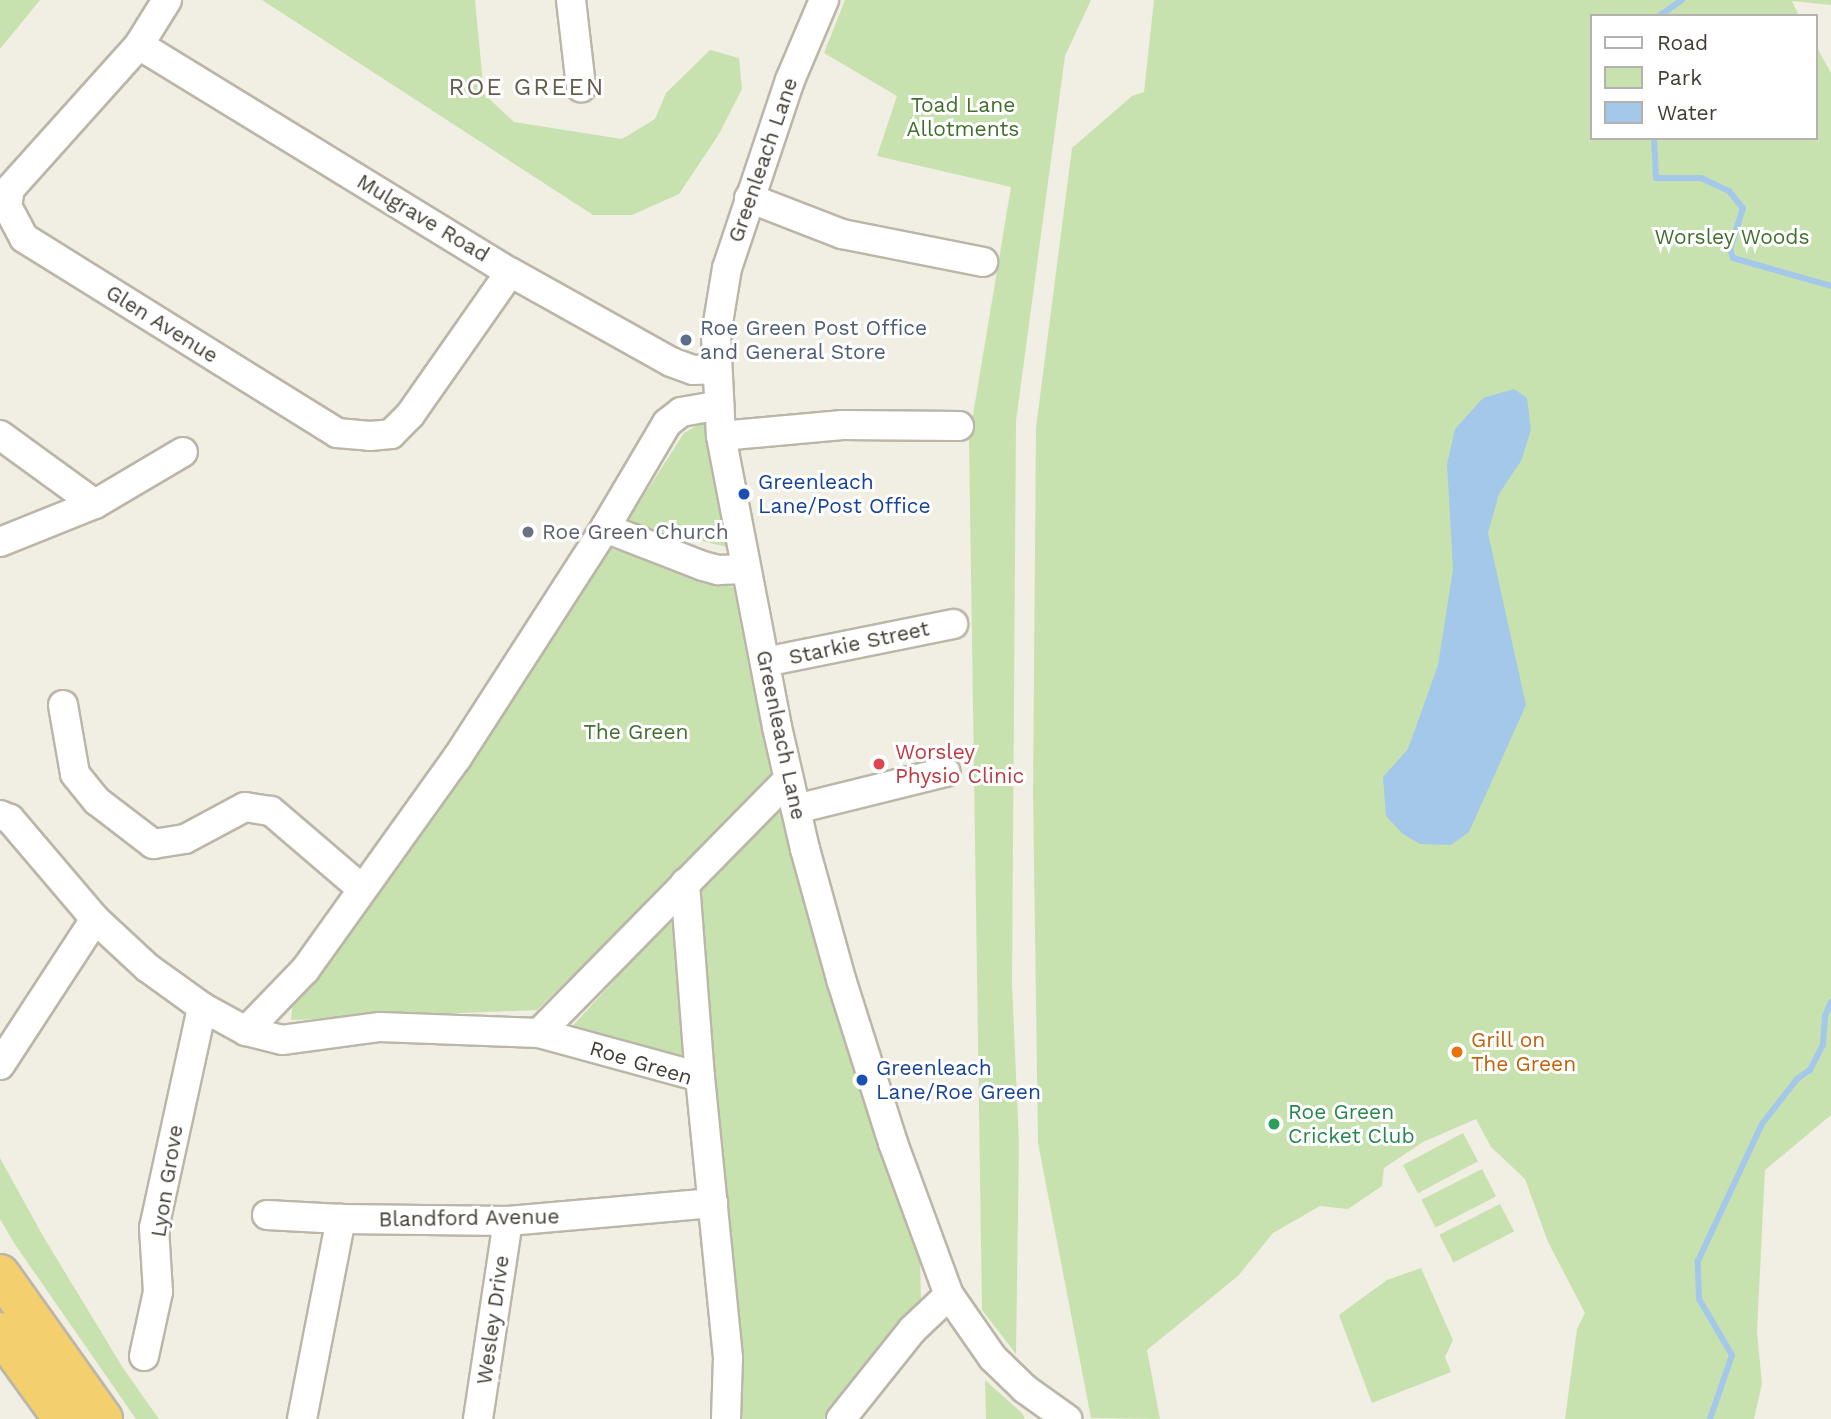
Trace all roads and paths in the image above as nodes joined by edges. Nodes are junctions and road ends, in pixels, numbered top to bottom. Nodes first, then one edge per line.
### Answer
1 (167, 0) edge
2 (571, 0) edge
3 (824, 0) edge
4 (139, 45) junction
5 (581, 87) dead end
6 (748, 198) junction
7 (983, 262) dead end
8 (510, 272) junction
9 (716, 369) junction
10 (719, 405) junction
11 (959, 426) dead end
12 (0, 435) edge
13 (721, 436) junction
14 (183, 452) dead end
15 (95, 504) junction
16 (605, 528) junction
17 (0, 542) edge
18 (746, 569) junction
19 (953, 624) dead end
20 (765, 663) junction
21 (63, 705) dead end
22 (946, 772) dead end
23 (789, 779) junction
24 (796, 809) junction
25 (0, 815) edge
26 (685, 883) junction
27 (362, 889) junction
28 (95, 919) junction
29 (202, 1007) junction
30 (246, 1031) junction
31 (538, 1033) junction
32 (0, 1065) edge
33 (700, 1077) junction
34 (713, 1203) junction
35 (267, 1215) dead end
36 (341, 1219) junction
37 (508, 1221) junction
38 (0, 1274) edge
39 (949, 1295) junction
40 (0, 1332) edge
41 (144, 1356) dead end
42 (0, 1375) edge
43 (35, 1419) edge
44 (63, 1419) edge
45 (103, 1419) edge
46 (302, 1419) edge
47 (478, 1419) edge
48 (726, 1419) edge
49 (841, 1419) edge
50 (1067, 1419) edge

1 - 4 street, Glen Avenue
2 - 5 street
3 - 6 street, Greenleach Lane
4 - 8 street, Mulgrave Road
4 - 8 street, Glen Avenue
6 - 7 street
6 - 9 street, Greenleach Lane
8 - 9 street, Mulgrave Road
9 - 10 street, Greenleach Lane
10 - 13 street, Greenleach Lane
10 - 16 street
11 - 13 street
12 - 15 street
13 - 18 street, Greenleach Lane
14 - 15 street
15 - 17 street
16 - 18 street
16 - 27 street
18 - 20 street, Greenleach Lane
19 - 20 street, Starkie Street
20 - 23 street, Greenleach Lane
21 - 27 street
22 - 24 street
23 - 24 street, Greenleach Lane
23 - 26 street
24 - 39 street, Greenleach Lane
25 - 28 street, Roe Green
26 - 31 street
26 - 33 street
27 - 30 street
28 - 29 street, Roe Green
28 - 32 street
29 - 30 street, Roe Green
29 - 41 street, Lyon Grove
30 - 31 street, Roe Green
31 - 33 street, Roe Green
33 - 34 street, Roe Green
34 - 37 street, Blandford Avenue
34 - 48 street, Roe Green
35 - 36 street, Blandford Avenue
36 - 37 street, Blandford Avenue
36 - 46 street
37 - 47 street, Wesley Drive
38 - 45 highway
39 - 49 street
39 - 50 street, Greenleach Lane
40 - 44 highway
42 - 43 highway

